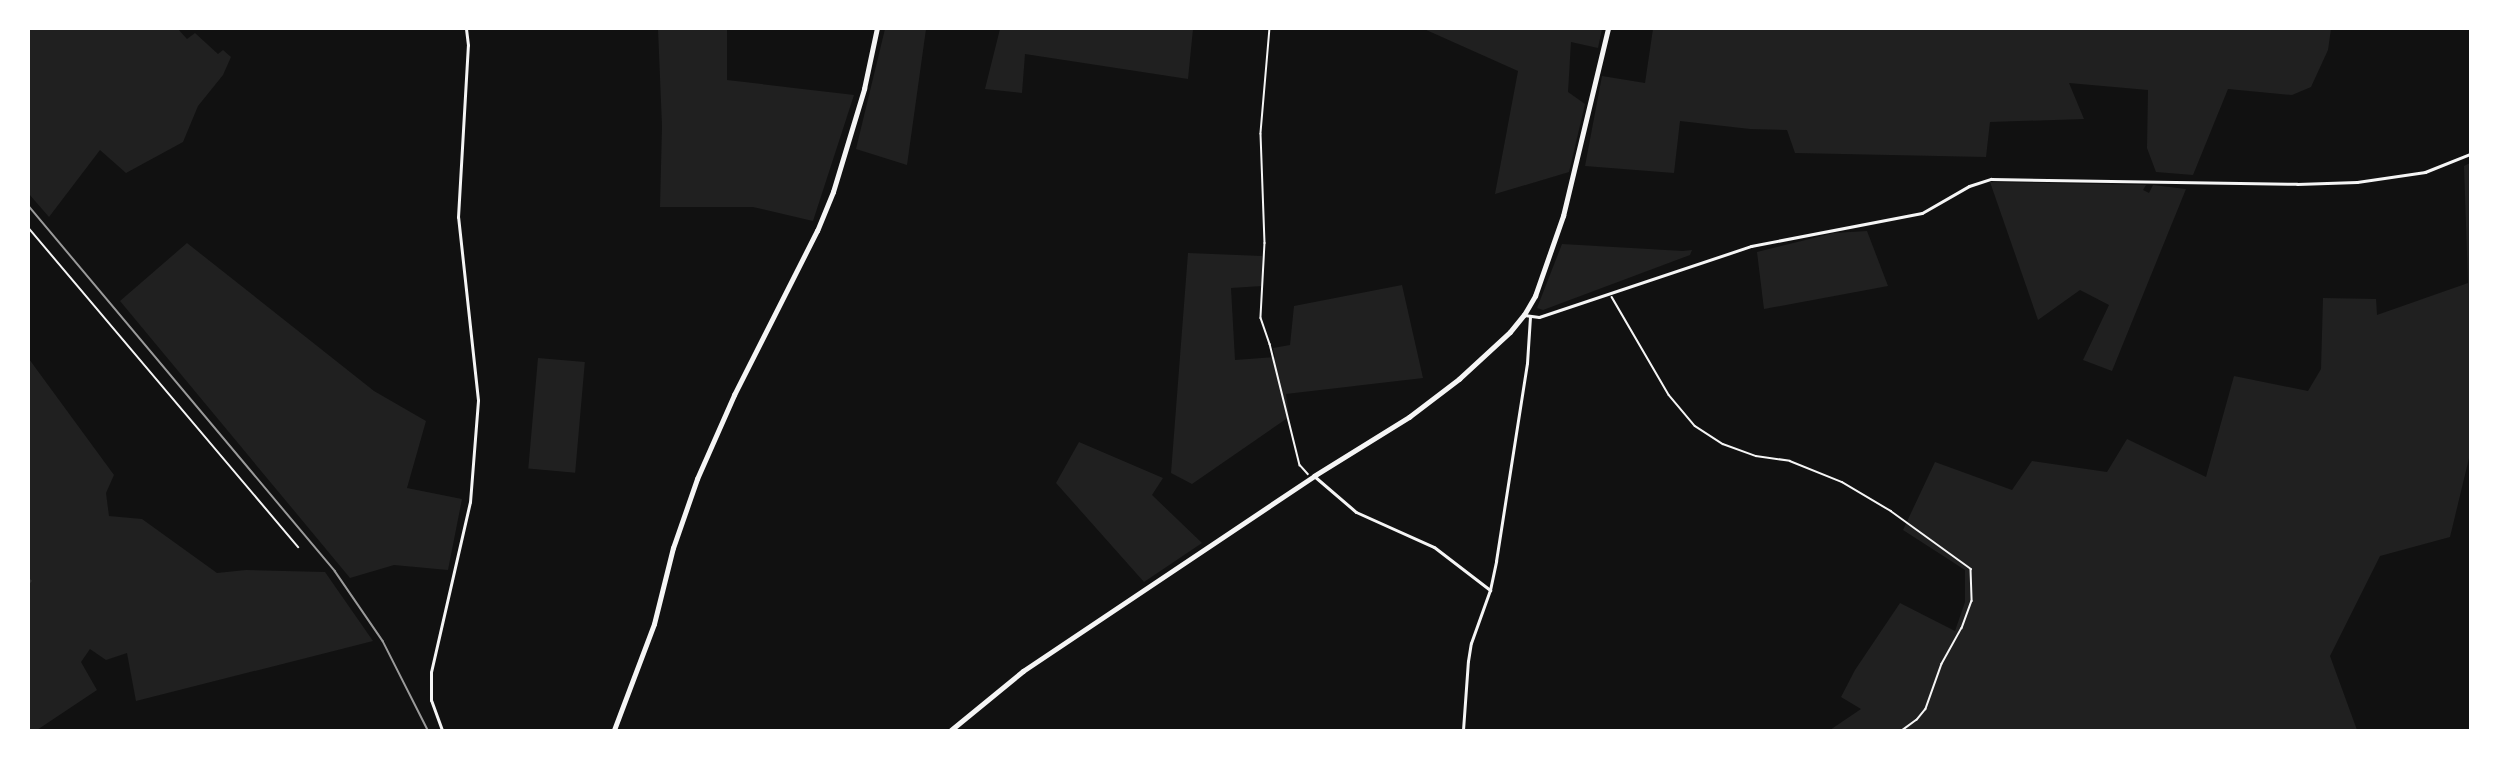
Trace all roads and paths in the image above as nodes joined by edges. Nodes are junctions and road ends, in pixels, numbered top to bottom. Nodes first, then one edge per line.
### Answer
1 (466, 28) edge
2 (877, 28) edge
3 (1270, 28) edge
4 (1608, 28) edge
5 (2470, 154) edge
6 (28, 227) edge
7 (1610, 294) junction
8 (1527, 316) junction
9 (1314, 476) junction
10 (297, 547) dead end
11 (1490, 590) junction
12 (442, 730) edge
13 (614, 730) edge
14 (951, 730) edge
15 (1463, 730) edge
16 (1904, 730) edge

1 - 12 street
2 - 13 street
3 - 9 path
4 - 8 street
5 - 7 street
6 - 10 path
7 - 8 street
7 - 16 path
8 - 9 street
8 - 11 street
9 - 11 street
9 - 14 street
11 - 15 street

